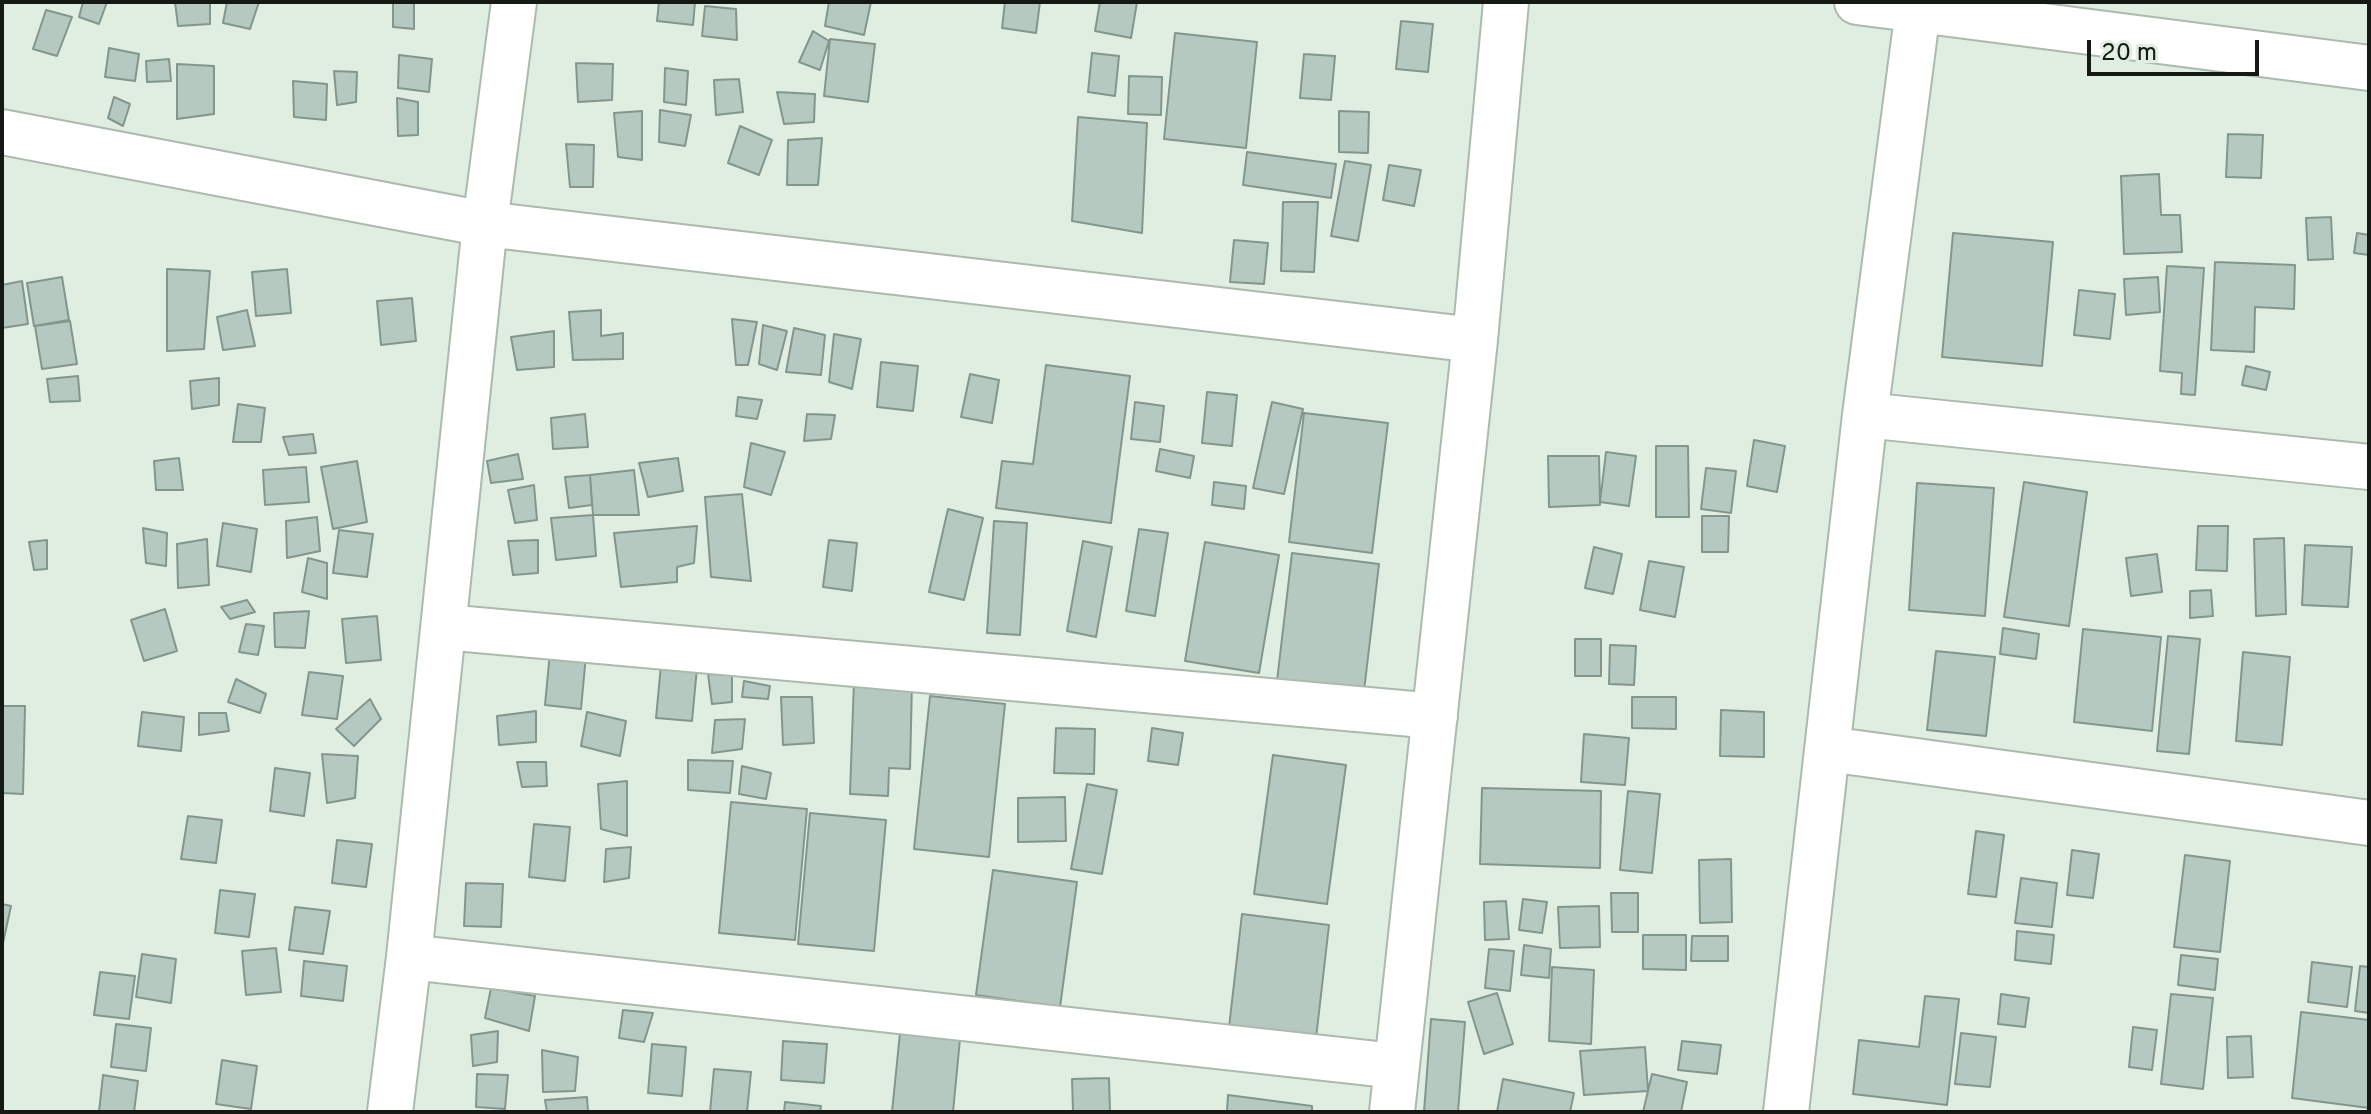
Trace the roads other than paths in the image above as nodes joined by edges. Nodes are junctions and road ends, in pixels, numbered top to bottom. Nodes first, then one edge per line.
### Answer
1 (514, 2) edge
2 (1506, 2) edge
3 (1857, 2) edge
4 (1919, 5) edge
5 (2369, 68) edge
6 (2, 132) edge
7 (485, 224) junction
8 (1475, 340) junction
9 (1865, 415) junction
10 (2369, 467) edge
11 (444, 627) junction
12 (1435, 716) junction
13 (1828, 749) junction
14 (2369, 823) edge
15 (409, 957) junction
16 (1396, 1066) junction
17 (390, 1112) edge
18 (1392, 1112) edge
19 (1786, 1112) edge

1 - 7 street
2 - 8 street
3 - 4 street
4 - 5 street
4 - 9 street
6 - 7 street
7 - 8 street
7 - 11 street
8 - 12 street
9 - 10 street
9 - 13 street
11 - 12 street
11 - 15 street
12 - 16 street
13 - 14 street
13 - 19 street
15 - 16 street
15 - 17 street
16 - 18 street

